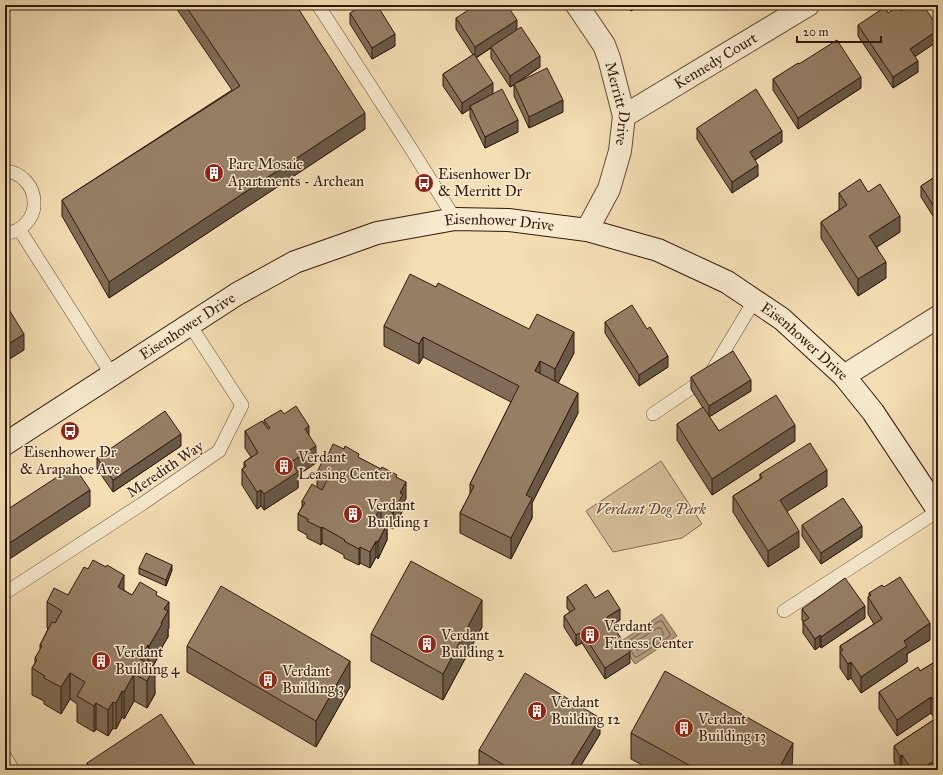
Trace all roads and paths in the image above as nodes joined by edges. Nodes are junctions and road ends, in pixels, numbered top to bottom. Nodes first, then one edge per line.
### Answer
1 (318, 5) edge
2 (577, 5) edge
3 (808, 5) edge
4 (624, 116) junction
5 (5, 171) edge
6 (456, 219) junction
7 (19, 229) junction
8 (587, 230) junction
9 (5, 233) edge
10 (754, 301) junction
11 (938, 317) edge
12 (190, 325) junction
13 (112, 375) junction
14 (844, 376) junction
15 (652, 414) dead end
16 (5, 444) edge
17 (938, 510) edge
18 (5, 593) edge
19 (784, 611) dead end
20 (5, 757) edge
21 (13, 770) edge

1 - 6 lane
2 - 4 street, Merritt Drive
3 - 4 street, Kennedy Court
4 - 8 street, Merritt Drive
5 - 7 lane
6 - 8 street, Eisenhower Drive
6 - 12 street, Eisenhower Drive
7 - 9 lane
7 - 13 lane
8 - 10 street, Eisenhower Drive
10 - 14 street, Eisenhower Drive
10 - 15 lane
11 - 14 street
12 - 13 street, Eisenhower Drive
12 - 18 lane, Meredith Way
13 - 16 street, Eisenhower Drive
14 - 17 street, Eisenhower Drive
17 - 19 lane
20 - 21 lane

